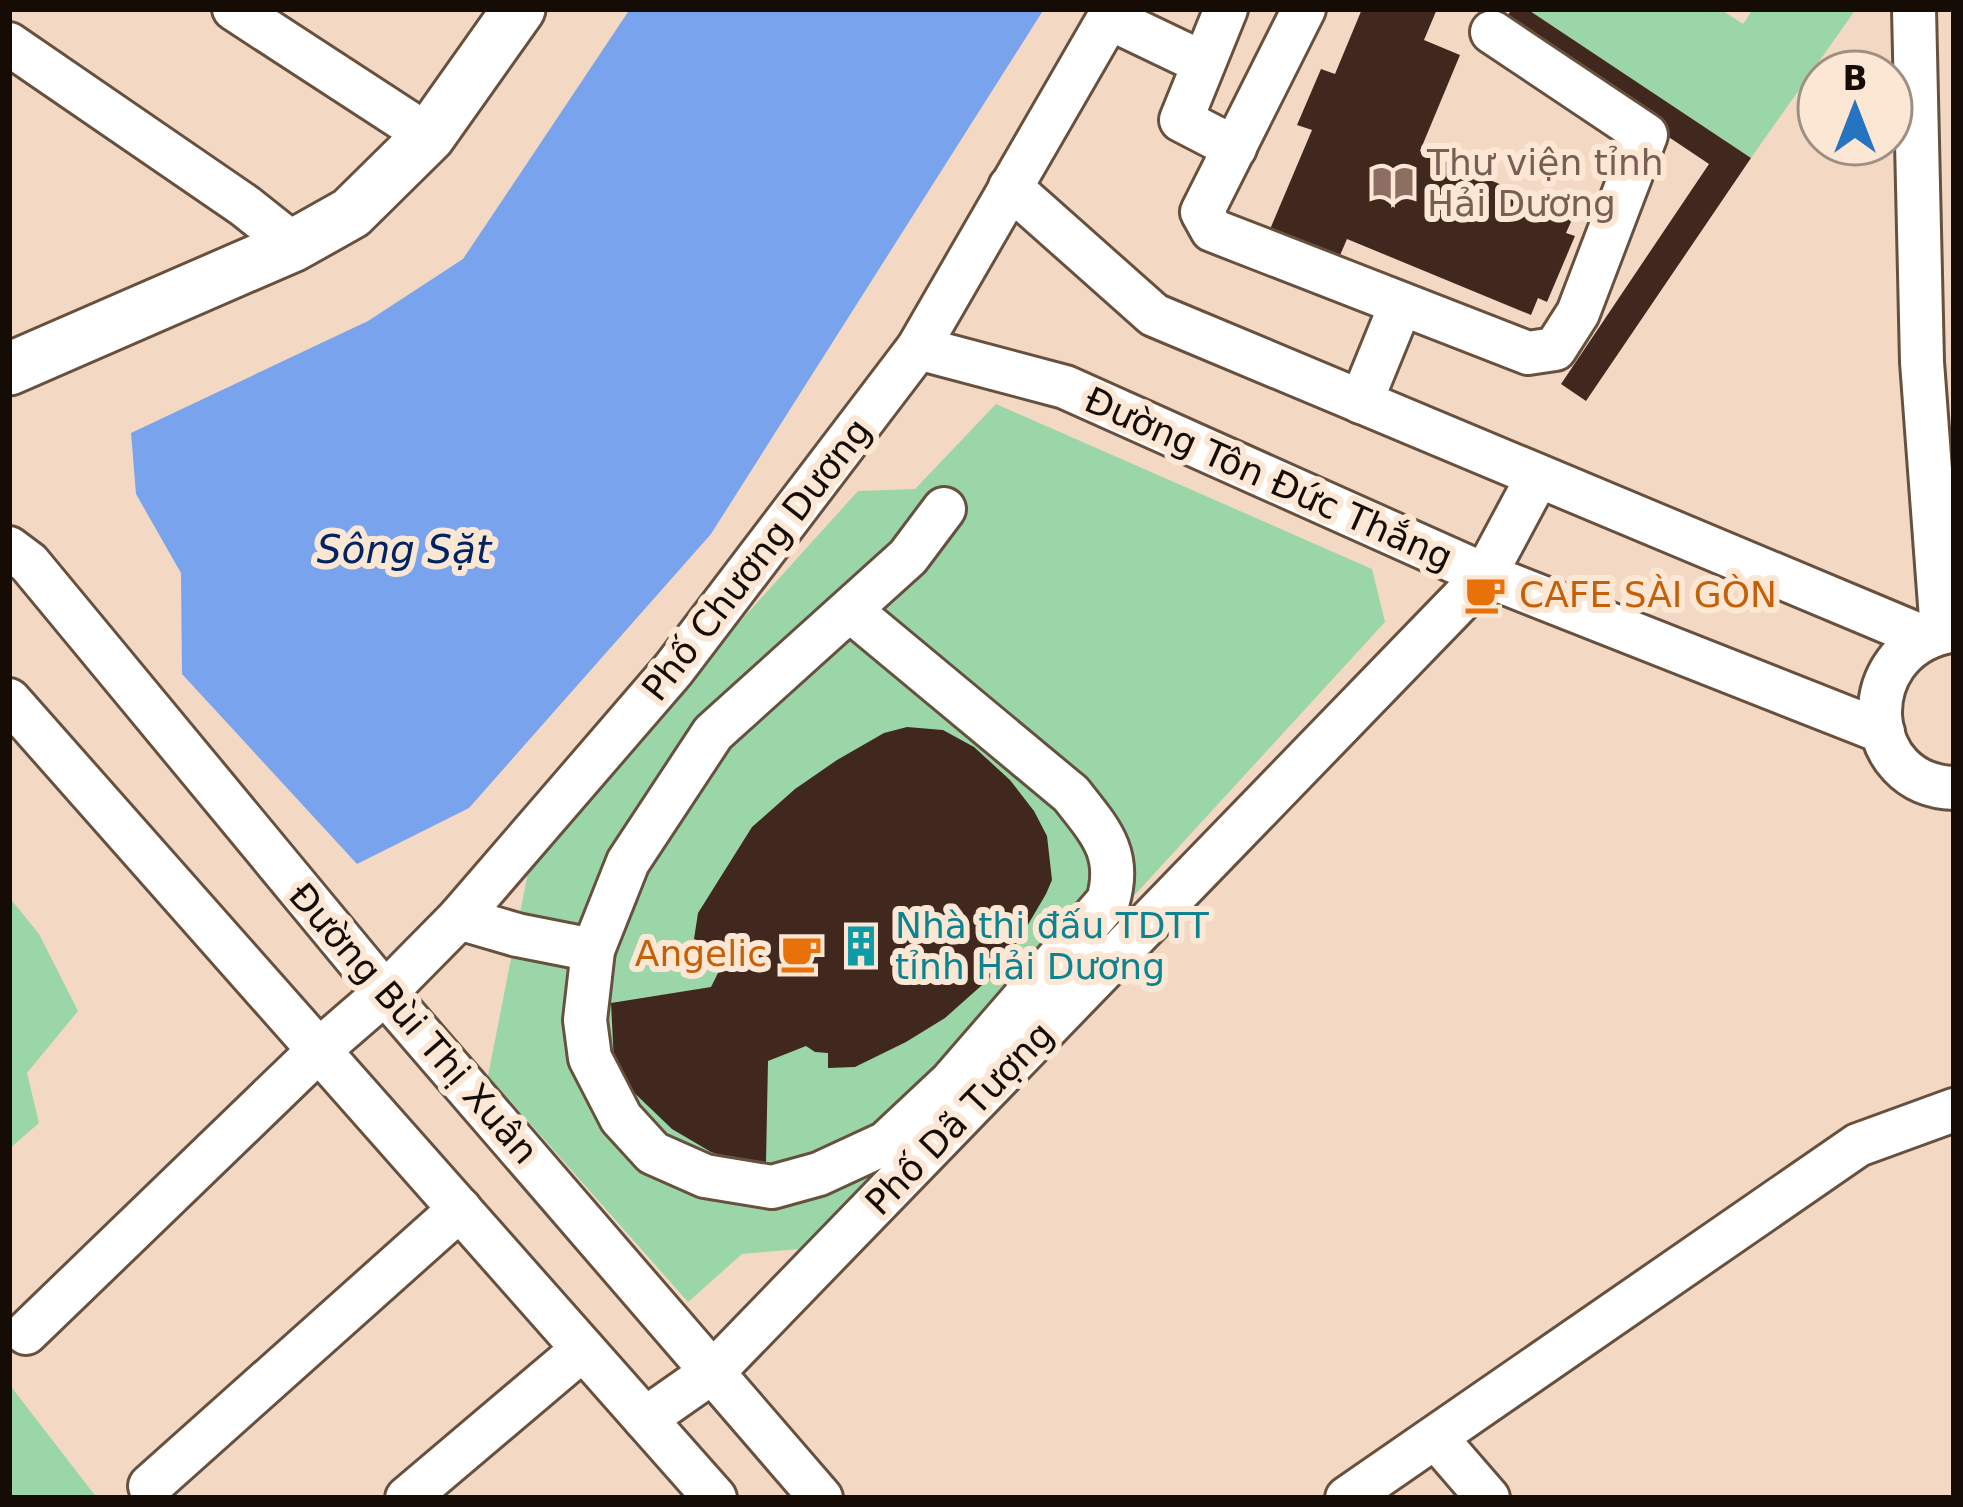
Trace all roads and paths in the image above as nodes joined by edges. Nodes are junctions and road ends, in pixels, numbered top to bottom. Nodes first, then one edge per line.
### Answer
1 (233, 9) edge
2 (519, 9) edge
3 (1226, 9) edge
4 (1914, 9) edge
5 (1295, 12) edge
6 (1111, 13) edge
7 (1492, 32) dead end
8 (9, 44) edge
9 (1203, 63) junction
10 (429, 136) junction
11 (1235, 148) junction
12 (1010, 187) junction
13 (293, 245) junction
14 (1402, 304) junction
15 (918, 348) junction
16 (9, 369) edge
17 (1360, 402) junction
18 (1538, 476) junction
19 (944, 509) dead end
20 (9, 548) edge
21 (1485, 575) junction
22 (851, 611) junction
23 (1940, 634) edge
24 (9, 700) edge
25 (1883, 732) junction
26 (1954, 788) edge
27 (459, 918) junction
28 (593, 950) junction
29 (386, 994) junction
30 (319, 1050) junction
31 (1954, 1110) edge
32 (460, 1209) junction
33 (26, 1334) dead end
34 (583, 1349) junction
35 (715, 1370) junction
36 (645, 1419) junction
37 (1436, 1438) junction
38 (150, 1486) dead end
39 (708, 1496) edge
40 (406, 1498) edge
41 (821, 1498) edge
42 (1347, 1498) edge
43 (1488, 1498) edge

1 - 10 street
2 - 10 main road
3 - 9 street
4 - 23 street
5 - 11 street
6 - 9 street
6 - 12 street, Phố Chương Dương
7 - 14 street
8 - 13 street
9 - 11 street
10 - 13 main road
11 - 14 street
12 - 15 street, Phố Chương Dương
12 - 17 street
13 - 16 main road
14 - 17 street
15 - 21 street, Đường Tôn Đức Thắng
15 - 27 street, Phố Chương Dương
17 - 18 street
18 - 21 street, Phố Dã Tượng
18 - 23 street
19 - 22 street
20 - 29 street, Đường Bùi Thị Xuân
21 - 25 street, Đường Tôn Đức Thắng
21 - 35 street, Phố Dã Tượng
22 - 28 street
22 - 28 street
23 - 25 street
24 - 30 street
25 - 26 street
27 - 28 street
27 - 29 street, Phố Chương Dương
29 - 30 street, Phố Chương Dương
29 - 35 street, Đường Bùi Thị Xuân
30 - 32 street
30 - 33 street, Phố Chương Dương
31 - 37 street
32 - 34 street
32 - 38 street
34 - 36 street
34 - 40 street
35 - 36 street, Phố Dã Tượng
35 - 41 street, Đường Bùi Thị Xuân
36 - 39 street
37 - 42 street
37 - 43 street

